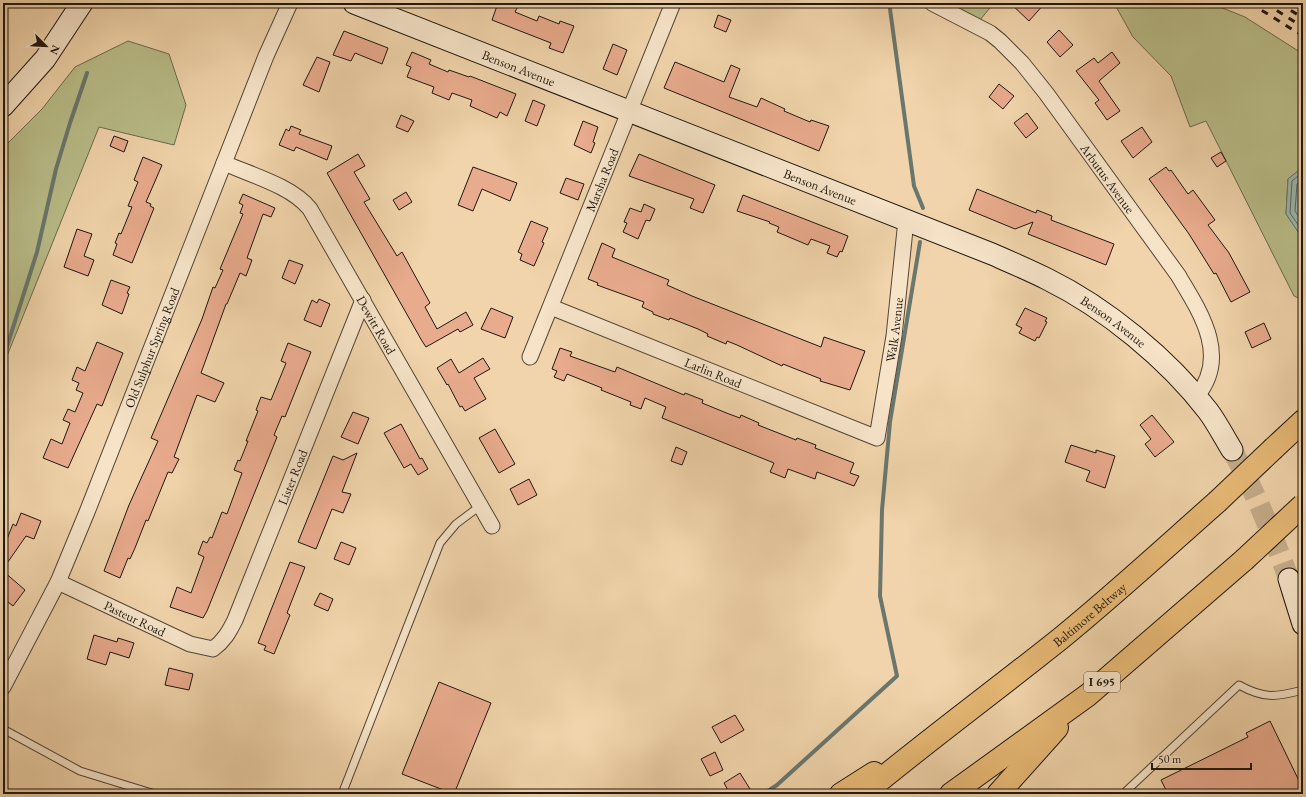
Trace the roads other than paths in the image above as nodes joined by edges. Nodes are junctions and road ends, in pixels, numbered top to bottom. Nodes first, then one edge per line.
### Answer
1 (82, 3) edge
2 (290, 3) edge
3 (354, 3) edge
4 (673, 3) edge
5 (932, 3) edge
6 (3, 106) edge
7 (629, 111) junction
8 (224, 163) junction
9 (906, 220) junction
10 (364, 300) junction
11 (551, 307) junction
12 (530, 357) dead end
13 (1196, 397) junction
14 (1303, 421) edge
15 (876, 438) joint
16 (1232, 450) tunnel mouth
17 (1303, 505) edge
18 (480, 506) junction
19 (492, 526) dead end
20 (1288, 579) tunnel mouth
21 (58, 582) junction
22 (1303, 624) edge
23 (213, 649) joint
24 (3, 688) edge
25 (1303, 690) edge
26 (1088, 695) junction
27 (3, 729) edge
28 (930, 739) junction
29 (155, 794) edge
30 (342, 794) edge
31 (841, 794) edge
32 (863, 794) edge
33 (951, 794) edge
34 (998, 794) edge
35 (1123, 794) edge

1 - 6 street
2 - 8 street, Old Sulphur Spring Road
3 - 7 street, Benson Avenue
4 - 7 street, Marsha Road
5 - 13 street, Arbutus Avenue
7 - 9 street, Benson Avenue
7 - 11 street, Marsha Road
8 - 10 street, Dewitt Road
8 - 21 street, Old Sulphur Spring Road
9 - 13 street, Benson Avenue
9 - 15 street, Walk Avenue
10 - 18 street, Dewitt Road
10 - 23 street, Lister Road
11 - 12 street, Marsha Road
11 - 15 street, Larlin Road
13 - 16 street, Benson Avenue
14 - 28 highway, Baltimore Beltway, bridge
17 - 26 highway, I 695, bridge
18 - 19 street, Dewitt Road
18 - 30 lane
20 - 22 street
21 - 23 street, Pasteur Road
21 - 24 street, Old Sulphur Spring Road
25 - 35 lane
26 - 33 highway, I 695
26 - 34 highway
27 - 29 lane
28 - 31 highway
28 - 32 highway, Baltimore Beltway

